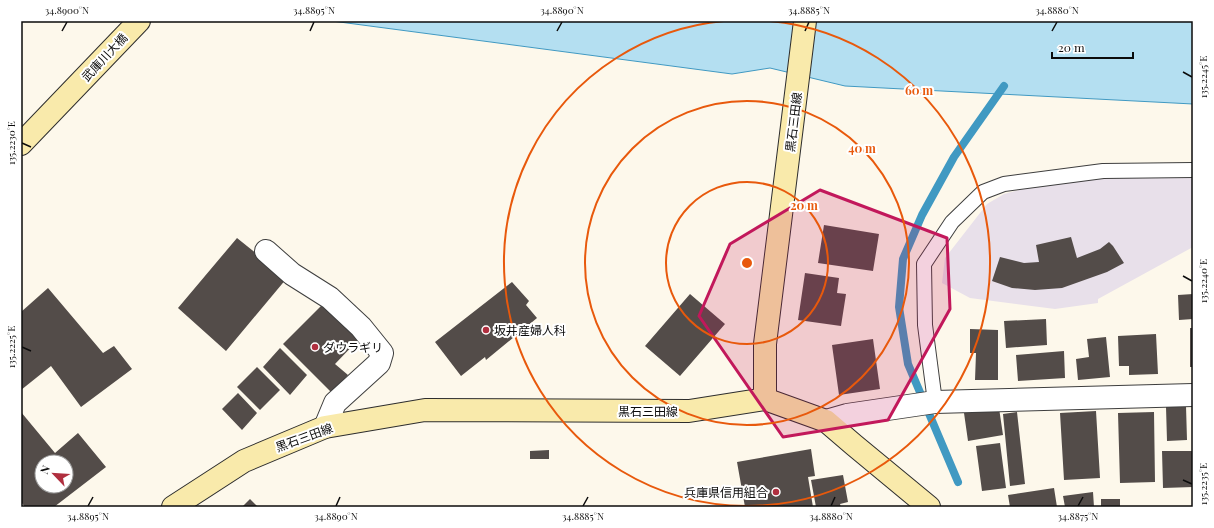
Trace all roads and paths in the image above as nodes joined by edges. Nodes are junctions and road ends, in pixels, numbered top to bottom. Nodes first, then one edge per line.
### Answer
1 (139, 21) edge
2 (805, 21) edge
3 (21, 144) edge
4 (1193, 170) edge
5 (266, 251) dead end
6 (1193, 395) edge
7 (765, 399) junction
8 (933, 403) junction
9 (826, 421) junction
10 (325, 427) junction
11 (173, 507) edge
12 (929, 507) edge

1 - 3 main road, 武庫川大橋
2 - 7 main road, 黒石三田線
4 - 8 lane
5 - 10 street
6 - 8 street
7 - 9 main road
7 - 10 main road, 黒石三田線
8 - 9 street
9 - 12 main road
10 - 11 main road, 黒石三田線

